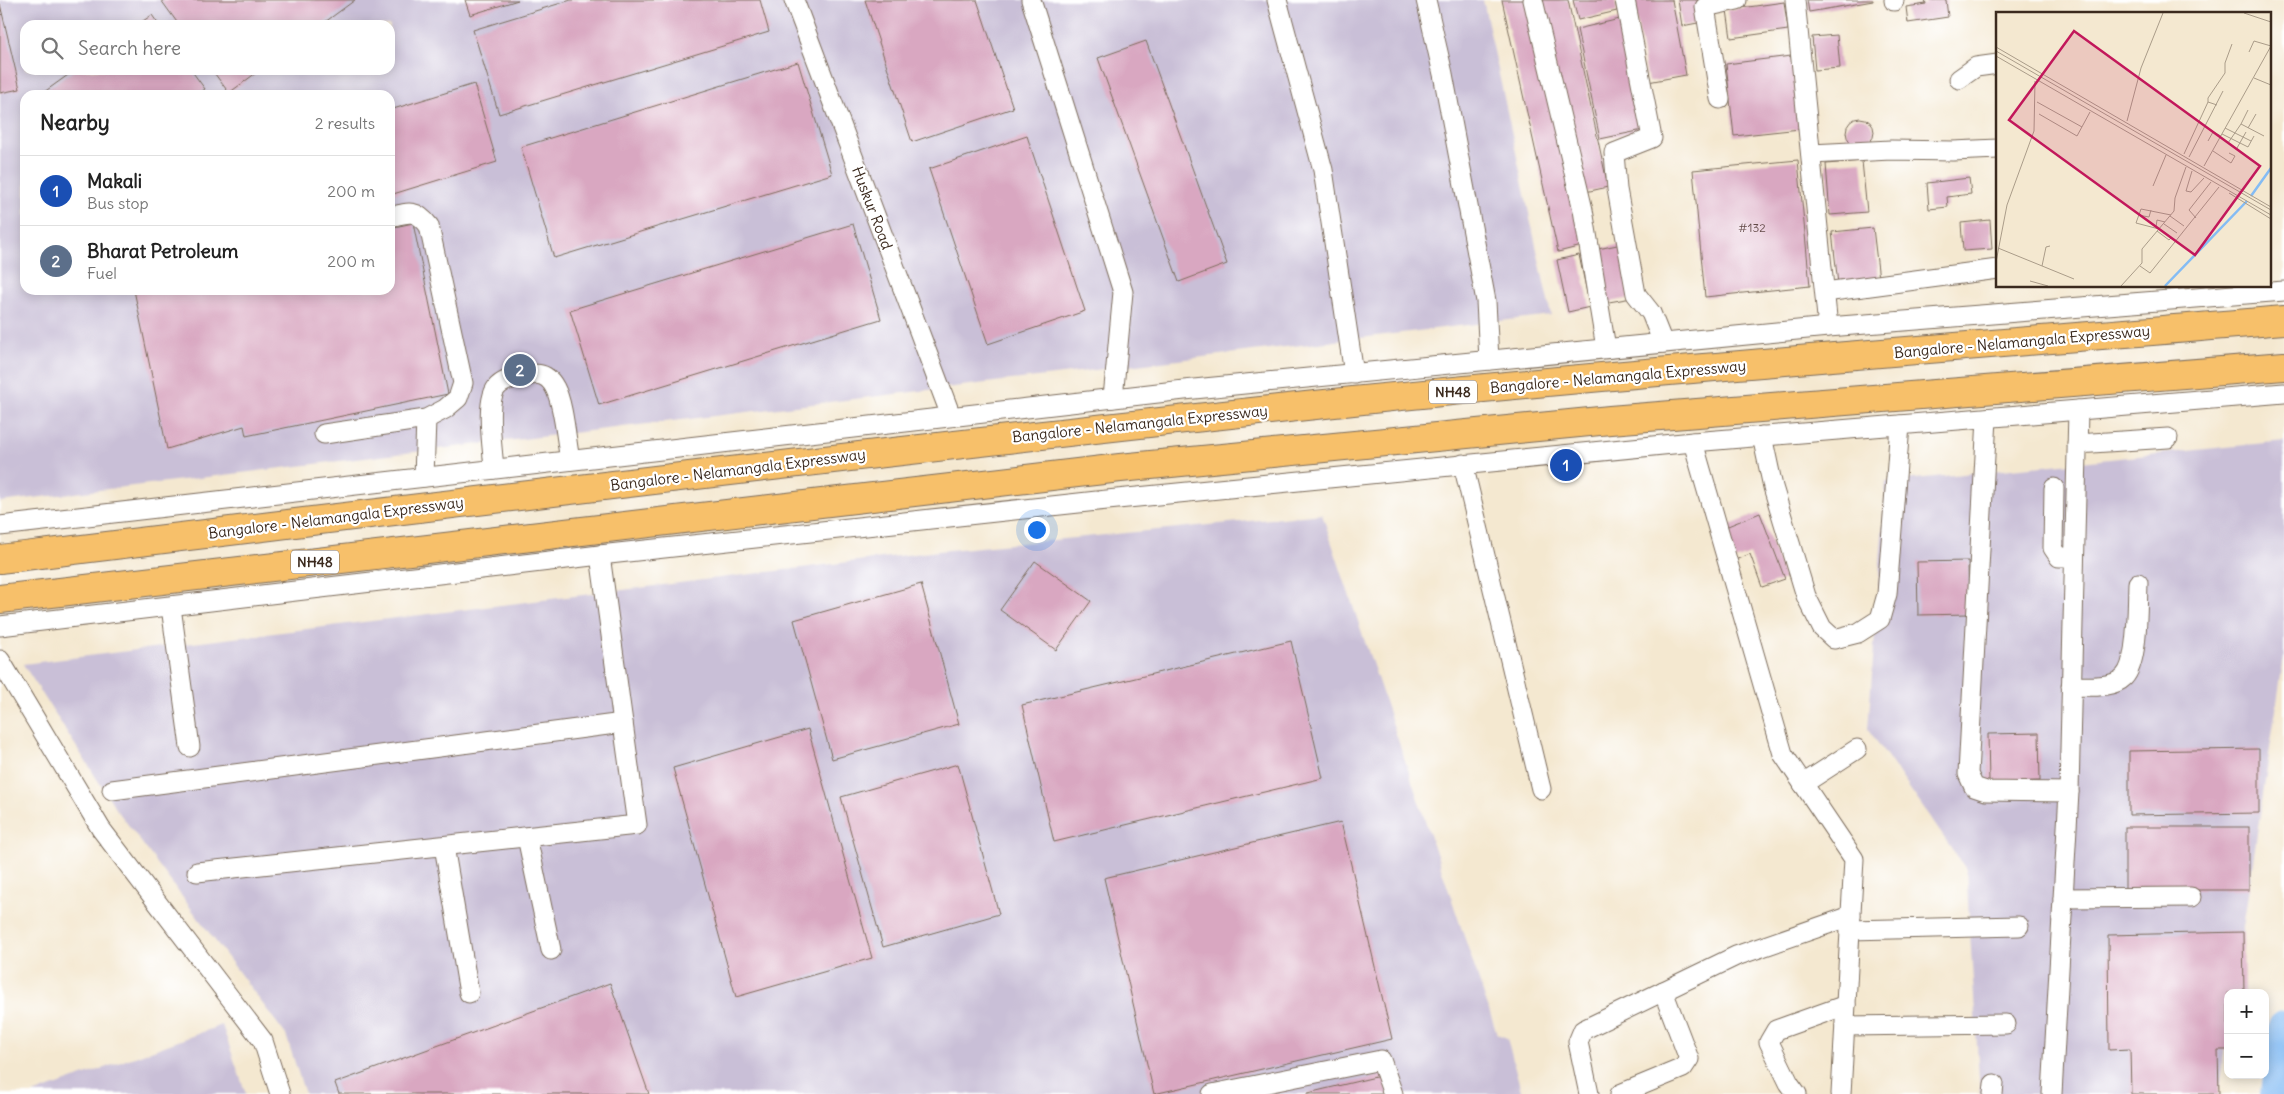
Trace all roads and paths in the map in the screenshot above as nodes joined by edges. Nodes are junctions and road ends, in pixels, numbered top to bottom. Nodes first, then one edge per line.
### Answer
1 (794, 0) edge
2 (1031, 0) edge
3 (1278, 0) edge
4 (1426, 0) edge
5 (1533, 0) edge
6 (1625, 0) edge
7 (1737, 0) edge
8 (1795, 0) edge
9 (1705, 4) edge
10 (1996, 64) edge
11 (1959, 79) dead end
12 (1720, 99) dead end
13 (1996, 149) edge
14 (1811, 154) junction
15 (395, 216) edge
16 (1996, 269) edge
17 (2284, 291) edge
18 (1825, 292) junction
19 (2284, 320) edge
20 (1828, 327) junction
21 (1663, 343) junction
22 (1606, 348) junction
23 (1489, 360) junction
24 (2284, 366) edge
25 (1354, 374) junction
26 (2284, 393) edge
27 (1113, 398) junction
28 (2078, 410) junction
29 (951, 416) junction
30 (1987, 418) junction
31 (426, 419) junction
32 (1900, 425) junction
33 (324, 434) dead end
34 (1762, 436) junction
35 (2168, 438) dead end
36 (1693, 442) junction
37 (2077, 444) junction
38 (570, 460) junction
39 (1463, 464) junction
40 (494, 469) junction
41 (424, 477) junction
42 (2054, 488) dead end
43 (0, 526) edge
44 (600, 556) junction
45 (2074, 557) junction
46 (0, 559) edge
47 (2138, 583) dead end
48 (0, 599) edge
49 (171, 607) junction
50 (0, 626) edge
51 (0, 660) edge
52 (2072, 686) junction
53 (623, 723) junction
54 (190, 747) dead end
55 (1857, 749) dead end
56 (1803, 784) junction
57 (1541, 789) dead end
58 (112, 790) dead end
59 (2069, 792) junction
60 (527, 837) junction
61 (444, 846) junction
62 (197, 872) dead end
63 (2191, 897) dead end
64 (2063, 898) junction
65 (1850, 923) junction
66 (2019, 926) dead end
67 (551, 950) dead end
68 (1663, 991) junction
69 (469, 993) dead end
70 (1846, 1005) junction
71 (2006, 1024) dead end
72 (1845, 1026) junction
73 (280, 1094) edge
74 (1212, 1094) edge
75 (1393, 1094) edge
76 (1590, 1094) edge
77 (1620, 1094) edge
78 (1797, 1094) edge
79 (1841, 1094) edge
80 (2052, 1094) edge

1 - 29 street, Huskur Road
2 - 27 street
3 - 25 street
4 - 23 street
5 - 22 street
6 - 21 street
7 - 9 street
8 - 14 street
9 - 12 street
10 - 11 street
13 - 14 street
14 - 18 street
15 - 31 street
16 - 18 street
17 - 20 street
18 - 20 street
19 - 46 highway, Bangalore - Nelamangala Expressway / NH48
20 - 21 street
21 - 22 street
22 - 23 street
23 - 25 street
24 - 48 highway, NH48
25 - 27 street
26 - 28 street
27 - 29 street
28 - 30 street
28 - 37 street
29 - 38 street
30 - 32 street
30 - 59 street
31 - 33 street
31 - 41 street
32 - 34 street
32 - 34 street
34 - 36 street
35 - 37 street
36 - 39 street
36 - 56 street
37 - 45 street
38 - 40 street
38 - 40 street
39 - 44 street
39 - 57 street
40 - 41 street
41 - 43 street
42 - 45 street
44 - 49 street
44 - 53 street
45 - 52 street
47 - 52 street
49 - 50 street
49 - 54 street
51 - 73 street
52 - 59 street
53 - 58 street
53 - 60 street
55 - 56 street
56 - 65 street
59 - 64 street
60 - 61 street
60 - 67 street
61 - 62 street
61 - 69 street
63 - 64 street
64 - 80 street
65 - 66 street
65 - 68 street
65 - 70 street
68 - 76 street
68 - 77 street
70 - 72 street
70 - 78 street
71 - 72 street
72 - 79 street
74 - 75 street

